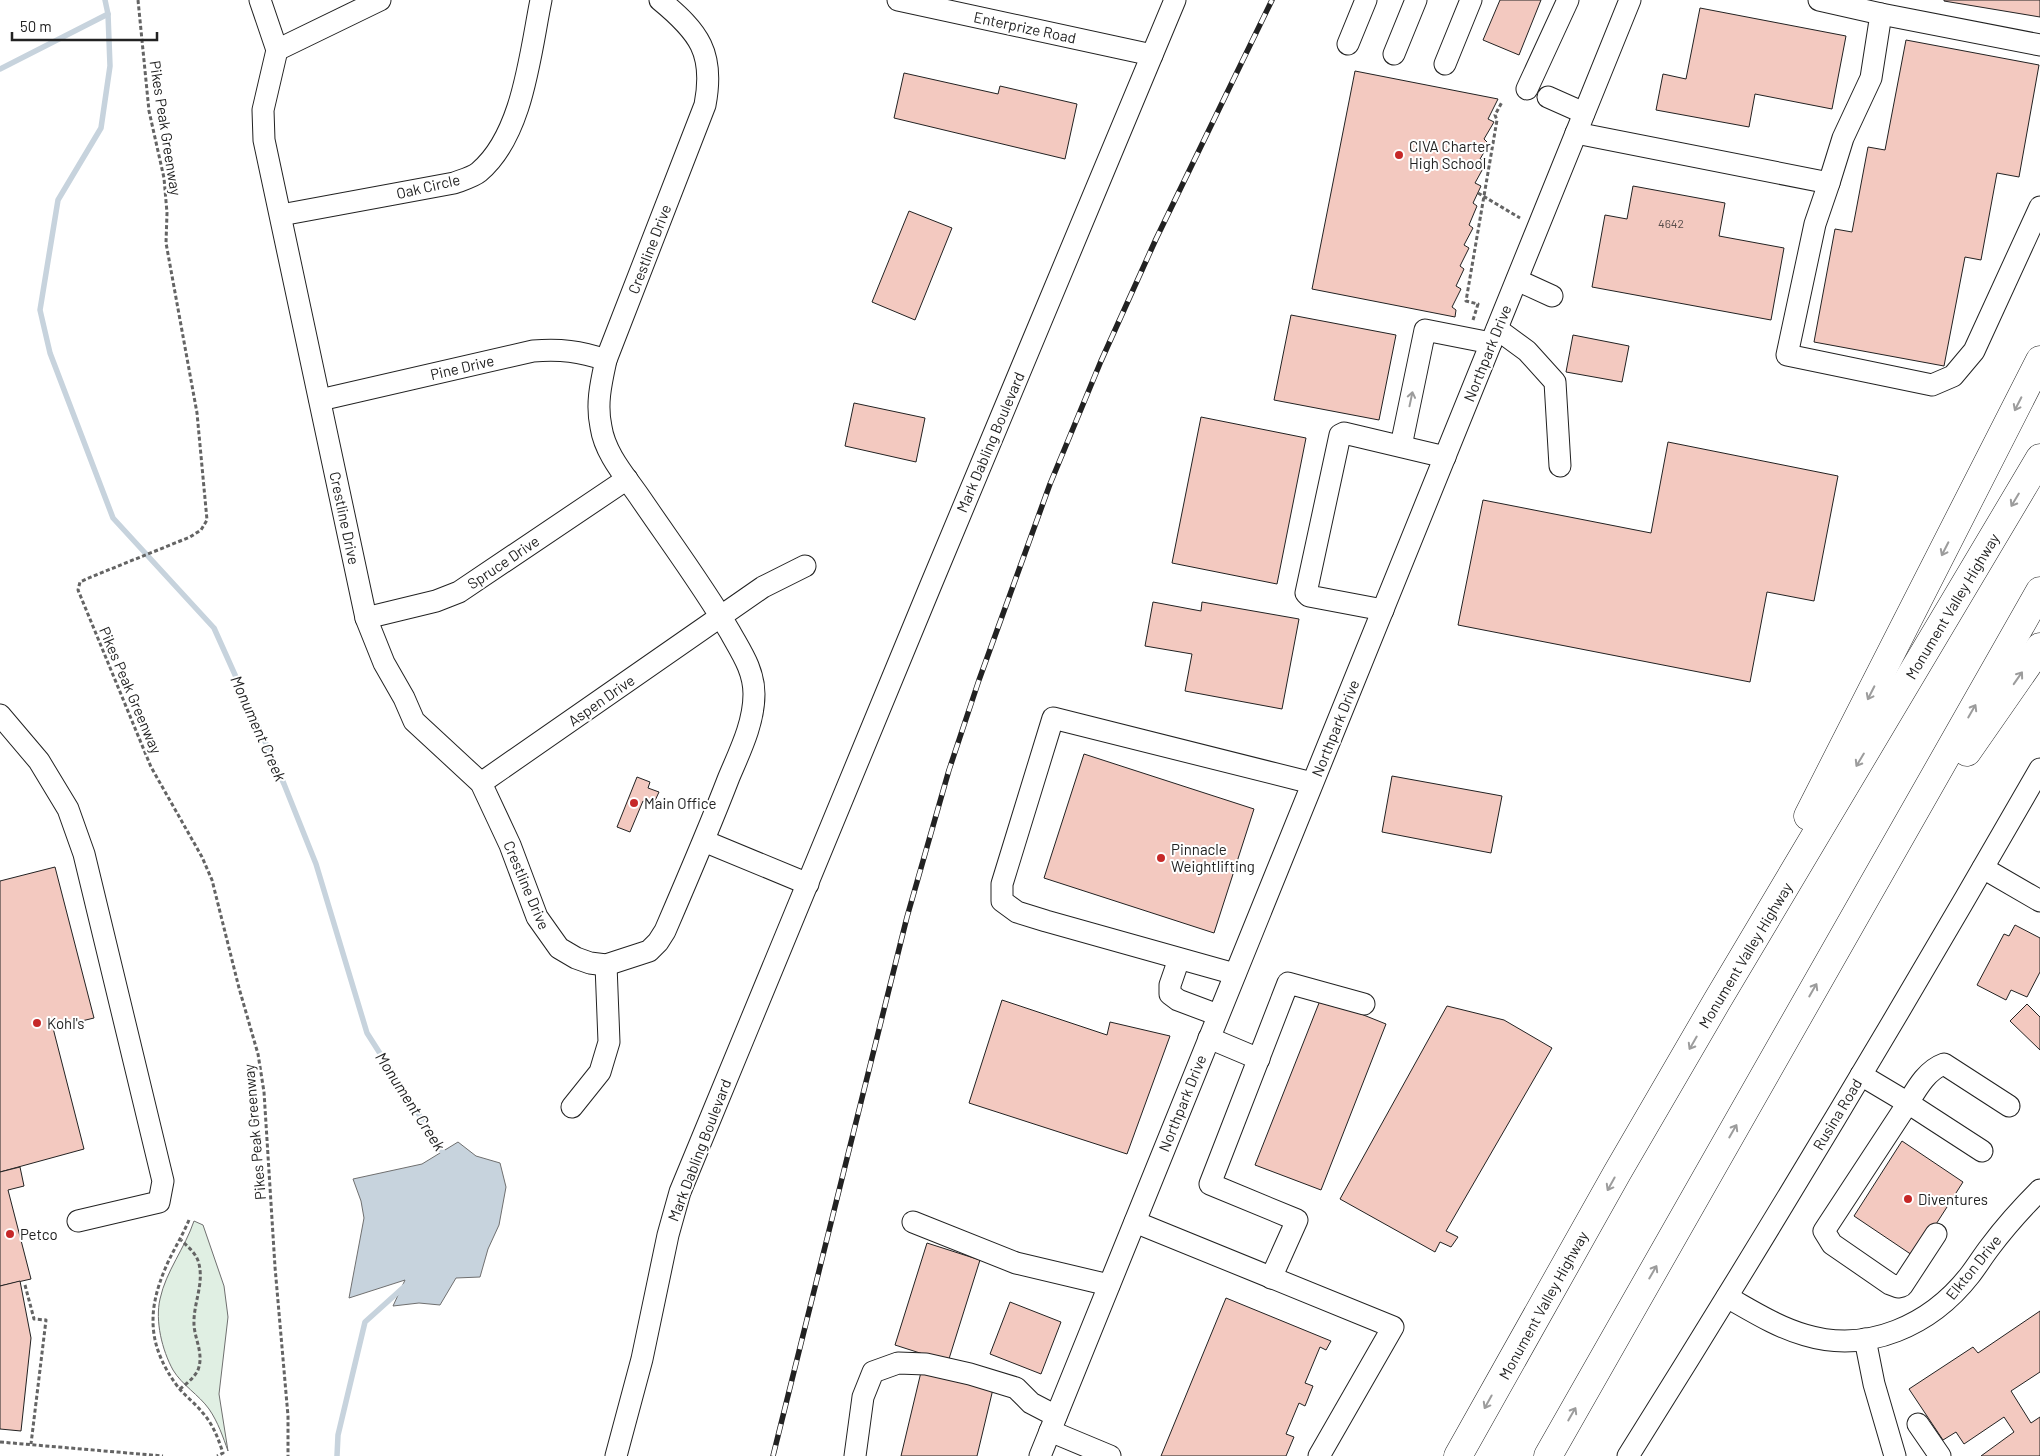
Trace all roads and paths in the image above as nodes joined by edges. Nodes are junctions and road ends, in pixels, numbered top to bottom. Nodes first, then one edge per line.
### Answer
1 (138, 0) edge
2 (260, 0) edge
3 (380, 0) edge
4 (541, 0) edge
5 (898, 0) edge
6 (1175, 0) edge
7 (1366, 0) edge
8 (1416, 0) edge
9 (1471, 0) edge
10 (1568, 0) edge
11 (1630, 0) edge
12 (1819, 0) edge
13 (666, 2) edge
14 (1881, 14) junction
15 (1348, 44) dead end
16 (2040, 44) edge
17 (277, 50) junction
18 (1152, 54) junction
19 (1394, 54) dead end
20 (1444, 64) dead end
21 (1527, 89) dead end
22 (1548, 97) dead end
23 (1502, 102) dead end
24 (1584, 112) junction
25 (1576, 133) junction
26 (1830, 183) junction
27 (1478, 193) dead end
28 (1484, 196) junction
29 (2040, 207) edge
30 (281, 216) junction
31 (1522, 220) dead end
32 (1517, 280) junction
33 (1552, 296) dead end
34 (1473, 320) dead end
35 (1494, 336) junction
36 (606, 360) junction
37 (2040, 360) edge
38 (320, 400) junction
39 (1401, 446) junction
40 (1445, 457) junction
41 (2040, 458) edge
42 (1560, 466) dead end
43 (627, 479) junction
44 (805, 566) dead end
45 (2040, 591) edge
46 (1383, 610) junction
47 (721, 616) junction
48 (366, 618) junction
49 (2040, 647) edge
50 (0, 715) edge
51 (2040, 769) edge
52 (481, 783) junction
53 (1312, 783) junction
54 (704, 841) junction
55 (1983, 868) junction
56 (808, 884) junction
57 (1870, 890) junction
58 (2040, 901) edge
59 (1178, 959) junction
60 (606, 965) junction
61 (1235, 974) junction
62 (1717, 1001) junction
63 (1364, 1004) dead end
64 (1218, 1015) junction
65 (1209, 1038) junction
66 (1259, 1059) junction
67 (1861, 1075) junction
68 (1908, 1103) junction
69 (572, 1106) dead end
70 (2009, 1106) dead end
71 (1982, 1151) dead end
72 (2040, 1190) edge
73 (2040, 1211) edge
74 (188, 1220) dead end
75 (78, 1221) dead end
76 (913, 1222) dead end
77 (1135, 1222) junction
78 (2010, 1222) junction
79 (1936, 1234) dead end
80 (181, 1240) junction
81 (1271, 1278) junction
82 (26, 1285) dead end
83 (1109, 1285) junction
84 (1726, 1297) junction
85 (1865, 1339) junction
86 (180, 1389) junction
87 (1053, 1424) junction
88 (1918, 1424) dead end
89 (0, 1442) edge
90 (32, 1444) junction
91 (162, 1456) edge
92 (217, 1456) edge
93 (288, 1456) edge
94 (616, 1456) edge
95 (854, 1456) edge
96 (1040, 1456) edge
97 (1110, 1456) edge
98 (1319, 1456) edge
99 (1458, 1456) edge
100 (1548, 1456) edge
101 (1628, 1456) edge
102 (1895, 1456) edge
103 (1940, 1456) edge

1 - 93 path, Pikes Peak Greenway
2 - 17 street
3 - 17 street
4 - 30 street, Oak Circle
5 - 18 street, Enterprize Road
6 - 18 street, Mark Dabling Boulevard
7 - 15 street
8 - 19 street
9 - 20 street
10 - 21 street
11 - 24 street, Northpark Drive
12 - 14 street
13 - 36 street, Crestline Drive
14 - 16 street
14 - 26 street
17 - 30 street, Crestline Drive
18 - 56 street, Mark Dabling Boulevard
22 - 24 street
23 - 28 path
24 - 25 street, Northpark Drive
25 - 26 street
25 - 32 street, Northpark Drive
26 - 29 street
27 - 28 path
28 - 31 path
28 - 34 path
30 - 38 street, Crestline Drive
32 - 33 street
32 - 35 street, Northpark Drive
39 -> 35 street
35 - 40 street, Northpark Drive
35 - 42 street
36 - 38 street, Pine Drive
36 - 43 street, Crestline Drive
37 -> 62 highway
38 - 48 street, Crestline Drive
39 - 40 street
39 - 46 street
40 - 46 street, Northpark Drive
41 -> 62 highway, Monument Valley Highway
43 - 47 street, Crestline Drive
43 - 48 street, Spruce Drive
44 - 47 street, Aspen Drive
57 -> 45 highway
46 - 53 street, Northpark Drive
47 - 52 street, Aspen Drive
47 - 54 street, Crestline Drive
48 - 52 street, Crestline Drive
57 -> 49 highway
50 - 75 street
51 - 55 street, Rusina Road
52 - 60 street, Crestline Drive
53 - 59 street
53 - 61 street, Northpark Drive
54 - 56 street
54 - 60 street, Crestline Drive
55 - 58 street
55 - 67 street, Rusina Road
56 - 94 street, Mark Dabling Boulevard
100 -> 57 highway
59 - 61 street
59 - 64 street
60 - 69 street
61 - 64 street, Northpark Drive
62 -> 99 highway, Monument Valley Highway
63 - 66 street
64 - 65 street, Northpark Drive
65 - 66 street
65 - 77 street, Northpark Drive
66 - 81 street
67 - 68 street
67 - 84 street, Rusina Road
68 - 70 street
68 - 71 street
68 - 79 street
72 - 78 street, Elkton Drive
73 - 78 street
74 - 80 path
76 - 83 street
77 - 81 street
77 - 83 street, Northpark Drive
78 - 85 street, Elkton Drive
80 - 86 path
80 - 86 path
81 - 98 street
82 - 90 path
83 - 87 street, Northpark Drive
84 - 85 street, Elkton Drive
84 - 101 street, Rusina Road
85 - 102 street
86 - 92 path
87 - 95 street
87 - 96 street, Northpark Drive
87 - 97 street
88 - 103 street
89 - 90 path
90 - 91 path

